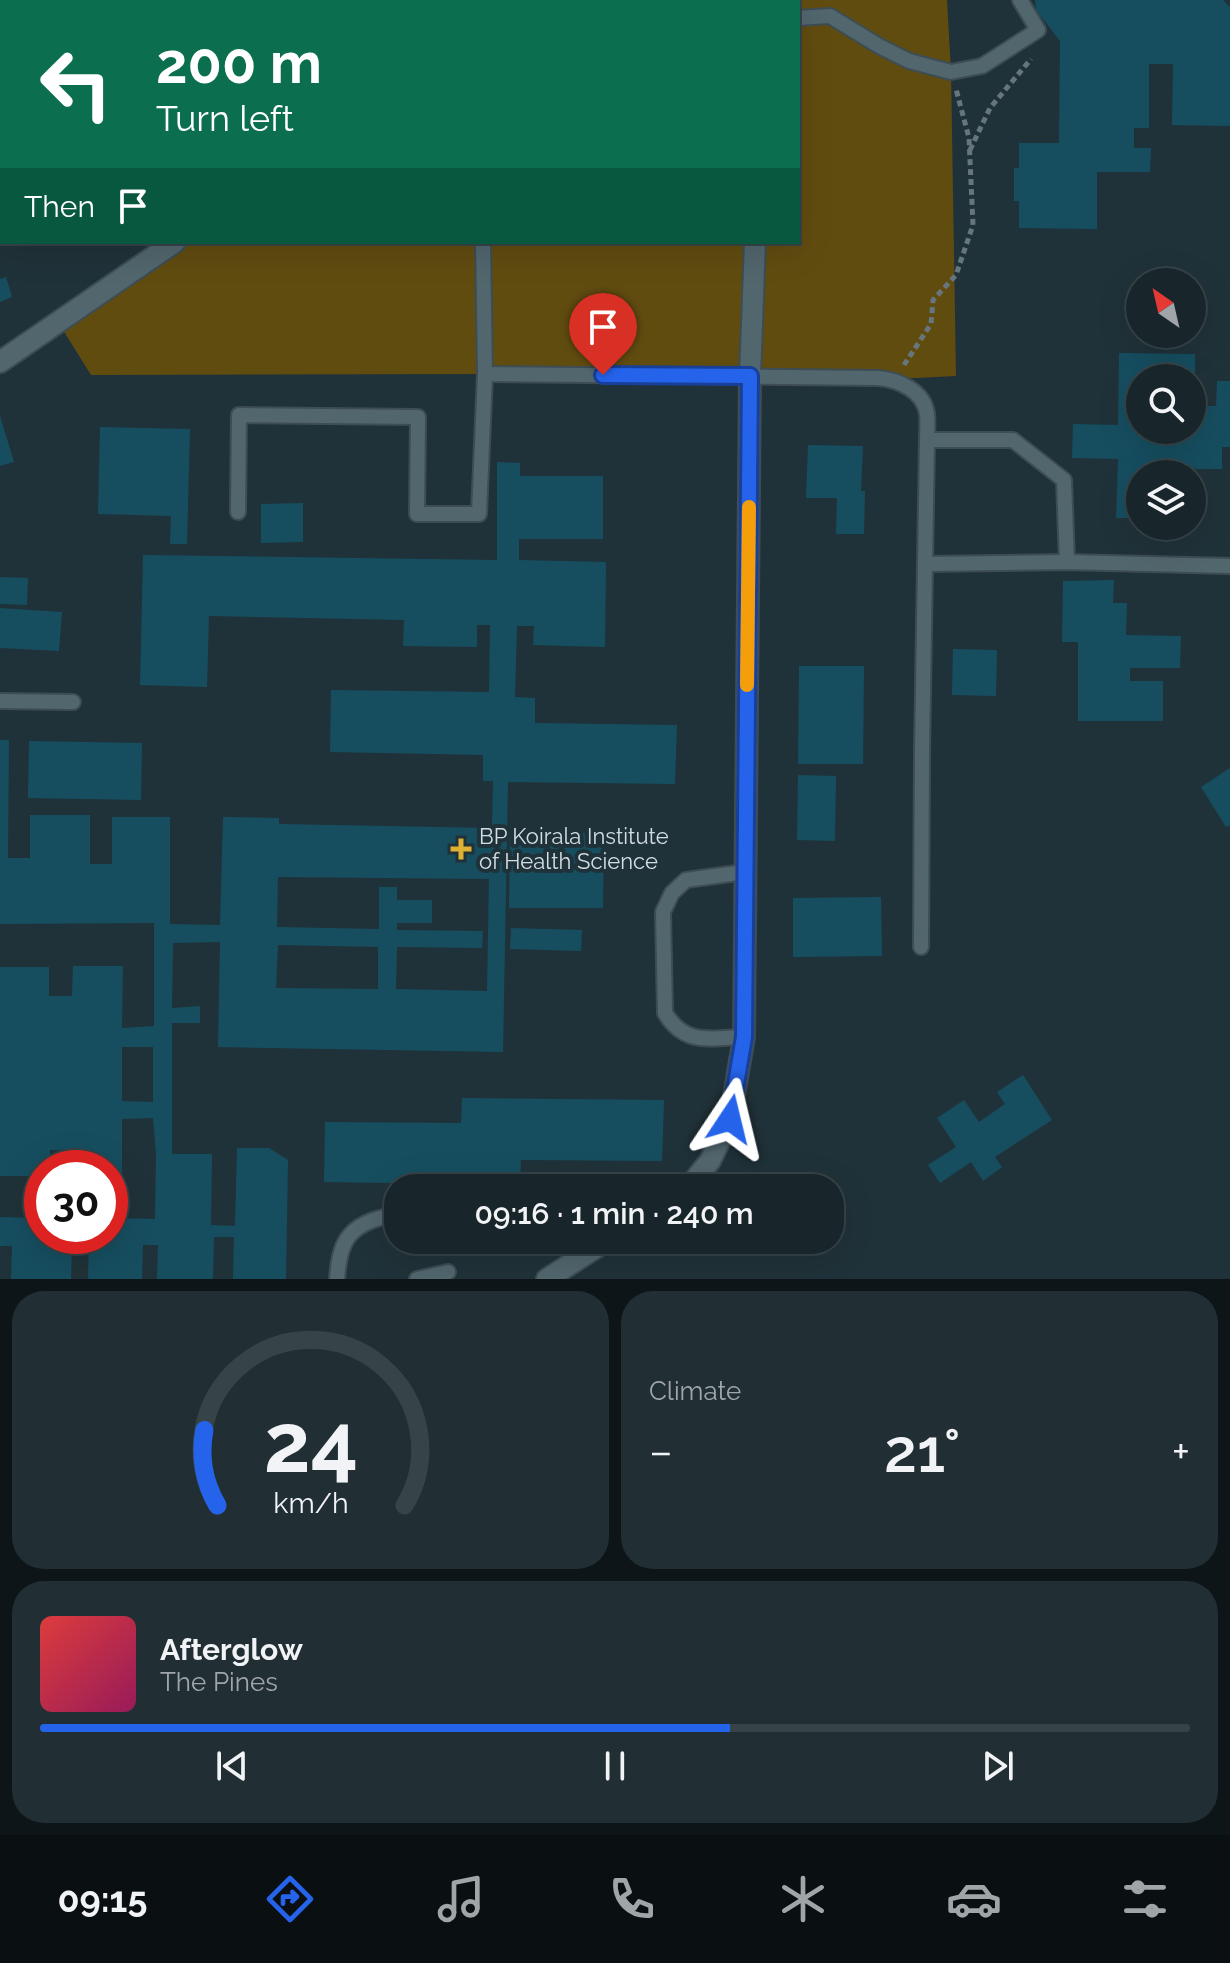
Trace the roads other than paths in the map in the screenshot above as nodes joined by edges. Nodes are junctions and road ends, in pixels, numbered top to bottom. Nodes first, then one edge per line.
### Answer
1 (1020, 0) edge
2 (800, 18) edge
3 (172, 244) edge
4 (483, 244) edge
5 (755, 244) edge
6 (0, 362) edge
7 (485, 374) junction
8 (750, 376) junction
9 (927, 440) junction
10 (238, 512) dead end
11 (1067, 562) junction
12 (925, 564) junction
13 (1230, 566) edge
14 (0, 701) edge
15 (73, 702) dead end
16 (745, 872) junction
17 (921, 947) dead end
18 (744, 1037) junction
19 (699, 1174) edge
20 (384, 1218) edge
21 (586, 1254) edge
22 (448, 1272) dead end
23 (337, 1279) edge
24 (417, 1279) edge
25 (547, 1279) edge

1 - 2 lane
3 - 6 street
4 - 7 lane
5 - 8 street
7 - 8 lane
7 - 10 lane
8 - 9 lane
8 - 16 street
9 - 11 lane
9 - 12 lane
11 - 12 lane
11 - 13 lane
12 - 17 lane
14 - 15 lane
16 - 18 street
16 - 18 lane
18 - 19 street
20 - 23 lane
21 - 25 street
22 - 24 lane

